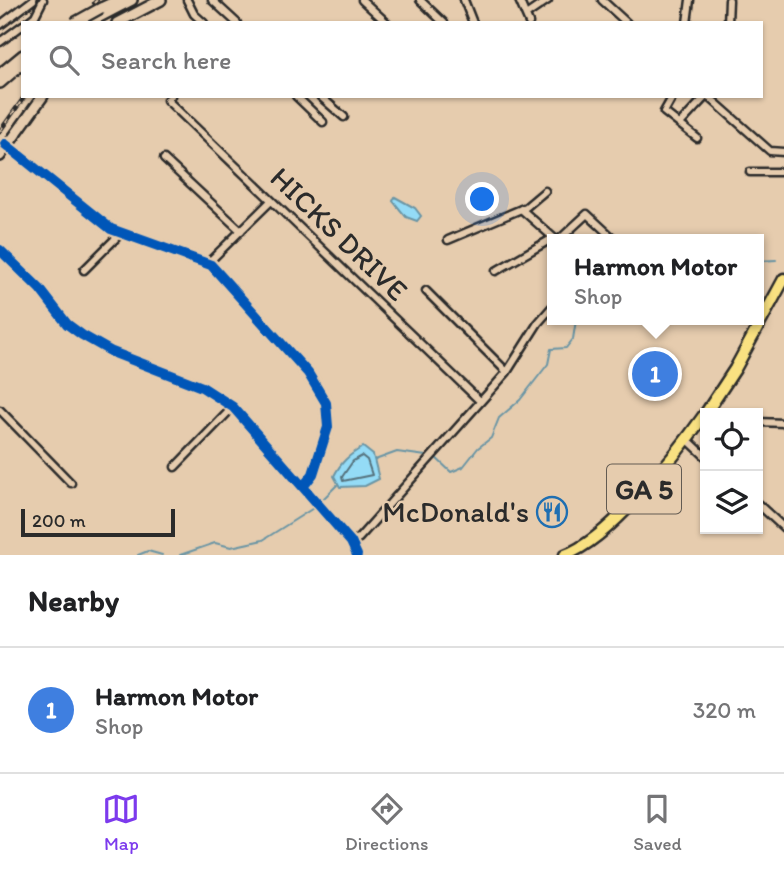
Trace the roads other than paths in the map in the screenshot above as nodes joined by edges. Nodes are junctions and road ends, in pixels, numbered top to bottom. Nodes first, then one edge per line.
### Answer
1 (33, 0) edge
2 (43, 0) edge
3 (118, 0) edge
4 (132, 0) edge
5 (161, 0) edge
6 (187, 0) edge
7 (212, 0) edge
8 (362, 0) edge
9 (420, 0) edge
10 (464, 0) edge
11 (519, 0) edge
12 (548, 0) edge
13 (602, 0) edge
14 (690, 0) edge
15 (729, 0) edge
16 (526, 15) junction
17 (29, 21) edge
18 (78, 21) edge
19 (92, 21) edge
20 (121, 21) edge
21 (202, 21) edge
22 (235, 21) edge
23 (385, 21) edge
24 (442, 21) edge
25 (472, 21) edge
26 (528, 21) edge
27 (625, 21) edge
28 (687, 21) edge
29 (728, 21) edge
30 (0, 26) edge
31 (21, 27) edge
32 (0, 42) edge
33 (21, 57) edge
34 (21, 65) edge
35 (0, 74) edge
36 (0, 83) edge
37 (42, 98) edge
38 (169, 98) edge
39 (298, 98) edge
40 (322, 98) edge
41 (672, 98) edge
42 (710, 98) edge
43 (712, 98) edge
44 (344, 117) dead end
45 (323, 122) dead end
46 (680, 124) junction
47 (697, 138) dead end
48 (8, 146) junction
49 (784, 152) edge
50 (0, 156) edge
51 (164, 159) dead end
52 (750, 172) dead end
53 (784, 172) edge
54 (545, 191) dead end
55 (271, 201) junction
56 (522, 209) junction
57 (241, 231) junction
58 (120, 233) junction
59 (550, 234) edge
60 (562, 234) edge
61 (609, 234) edge
62 (448, 240) dead end
63 (547, 244) edge
64 (0, 250) edge
65 (208, 263) junction
66 (84, 270) dead end
67 (496, 271) dead end
68 (784, 279) edge
69 (426, 291) dead end
70 (547, 313) edge
71 (764, 315) edge
72 (758, 325) edge
73 (507, 372) junction
74 (480, 401) junction
75 (233, 407) junction
76 (712, 408) edge
77 (0, 410) edge
78 (763, 422) edge
79 (784, 423) edge
80 (700, 424) edge
81 (687, 439) junction
82 (700, 451) edge
83 (175, 467) dead end
84 (71, 482) dead end
85 (303, 487) junction
86 (763, 509) edge
87 (784, 528) edge
88 (351, 542) junction
89 (356, 555) edge
90 (570, 555) edge

1 - 30 street
2 - 17 street
3 - 18 main road, bridge
4 - 19 main road
5 - 20 main road
6 - 21 street
7 - 22 street
8 - 23 street
9 - 24 street
10 - 25 street
11 - 16 street
12 - 16 street
13 - 27 street
14 - 28 street
15 - 29 street
16 - 26 street
31 - 32 street
33 - 35 main road
34 - 36 main road
37 - 48 main road
38 - 55 street, HICKS DRIVE
39 - 45 street
40 - 44 street
41 - 46 street
42 - 46 street
43 - 49 street
46 - 47 street
48 - 50 main road
48 - 58 street
51 - 57 street
52 - 53 street
54 - 56 street
55 - 57 street
55 - 74 street, HICKS DRIVE
56 - 59 street
56 - 62 street
57 - 65 street
58 - 65 street
58 - 66 street
60 - 61 street
63 - 67 street
64 - 75 street
65 - 85 street
68 - 71 main road, GA 5
69 - 73 street
70 - 73 street
72 - 76 main road, GA 5
73 - 74 street
74 - 88 street
75 - 83 street
75 - 85 street
77 - 84 street
78 - 79 street
80 - 81 main road, GA 5
81 - 82 street
81 - 90 main road, GA 5
85 - 88 street
86 - 87 street
88 - 89 street

